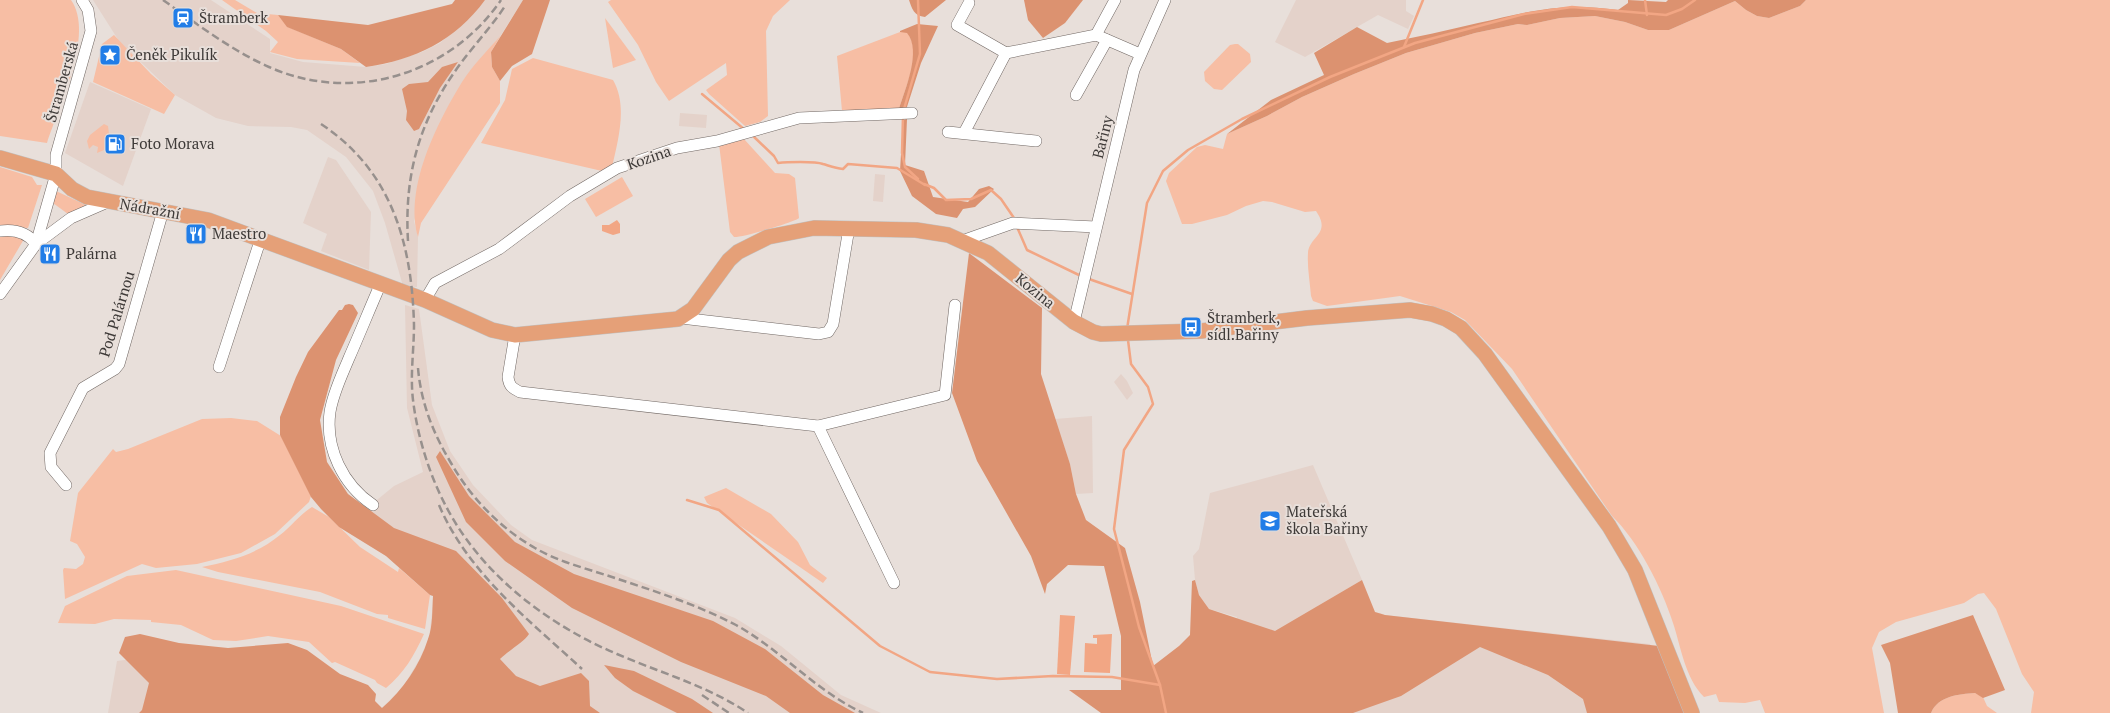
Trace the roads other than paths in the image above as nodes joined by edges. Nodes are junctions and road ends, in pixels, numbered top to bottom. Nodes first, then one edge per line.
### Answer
1 (82, 0) edge
2 (1115, 0) edge
3 (1166, 0) edge
4 (969, 3) dead end
5 (1101, 38) junction
6 (1006, 53) junction
7 (1140, 54) junction
8 (1076, 95) dead end
9 (912, 113) dead end
10 (948, 132) dead end
11 (964, 133) junction
12 (1036, 141) dead end
13 (0, 158) edge
14 (56, 174) junction
15 (110, 201) junction
16 (163, 211) junction
17 (1096, 227) junction
18 (849, 228) junction
19 (0, 231) edge
20 (261, 238) junction
21 (962, 241) junction
22 (36, 244) junction
23 (381, 283) junction
24 (0, 294) edge
25 (419, 298) junction
26 (955, 305) dead end
27 (681, 318) junction
28 (1074, 322) junction
29 (515, 335) junction
30 (218, 367) dead end
31 (818, 426) junction
32 (66, 485) dead end
33 (372, 505) dead end
34 (894, 583) dead end
35 (1692, 713) edge

1 - 14 street, Štramberská
2 - 5 street
3 - 7 street, Bařiny
4 - 6 street
5 - 6 street
5 - 7 street
5 - 8 street
6 - 11 street
7 - 17 street, Bařiny
9 - 25 street, Kozina
10 - 11 street
11 - 12 street
13 - 14 main road
14 - 15 main road
14 - 22 street, Nádražní
15 - 16 main road, Nádražní
15 - 22 street, Nádražní
16 - 20 main road, Nádražní
16 - 32 street, Pod Palárnou
17 - 21 street
17 - 28 street, Bařiny
18 - 21 main road, Kozina
18 - 27 main road, Kozina
18 - 27 street
19 - 22 street
20 - 23 main road, Nádražní
20 - 30 street
21 - 28 main road, Kozina
22 - 24 street, Nádražní
23 - 25 main road, Nádražní
23 - 33 street
25 - 29 main road
26 - 31 street
27 - 29 main road
28 - 35 main road, Kozina
29 - 31 street
31 - 34 street

